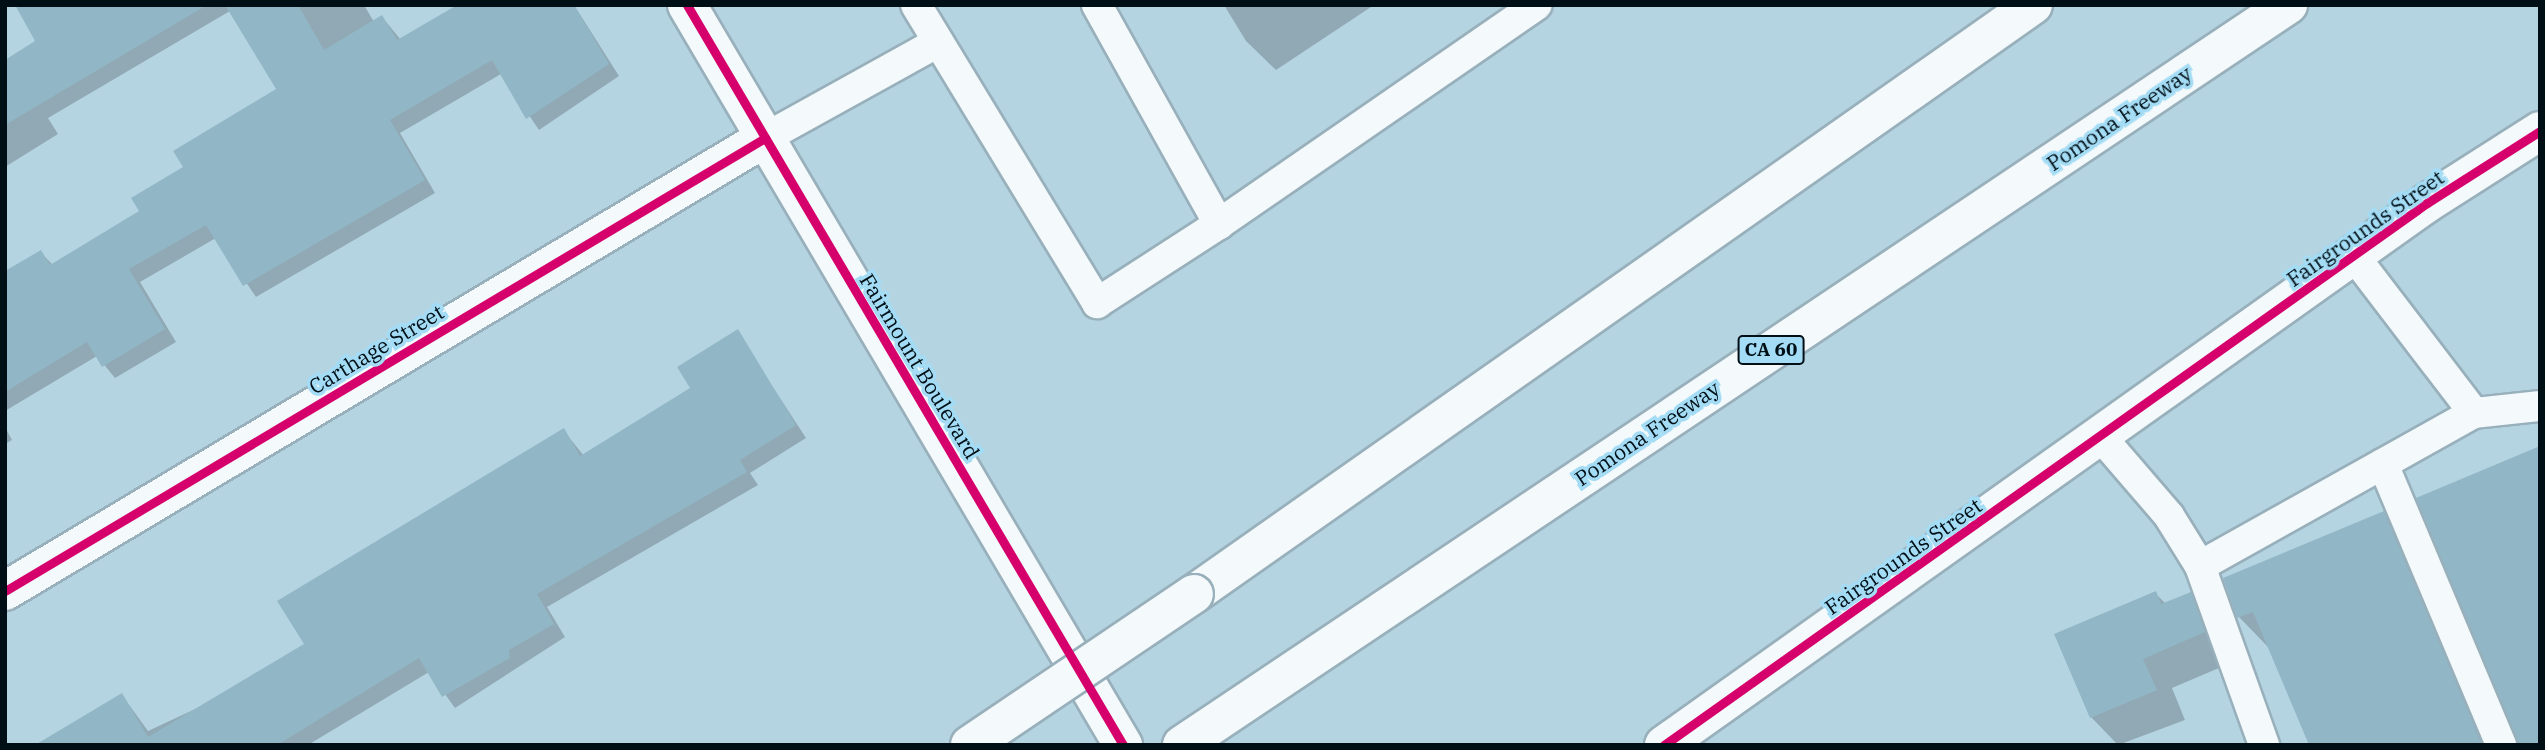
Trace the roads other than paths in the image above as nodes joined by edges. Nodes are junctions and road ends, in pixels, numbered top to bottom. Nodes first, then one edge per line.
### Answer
1 (687, 5) edge
2 (916, 5) edge
3 (1097, 5) edge
4 (1537, 5) edge
5 (2033, 5) edge
6 (2287, 5) edge
7 (938, 42) junction
8 (2540, 131) edge
9 (765, 138) junction
10 (1219, 224) junction
11 (2354, 256) junction
12 (2540, 406) edge
13 (2474, 413) junction
14 (2102, 438) junction
15 (2383, 464) junction
16 (2200, 566) junction
17 (5, 591) edge
18 (970, 745) edge
19 (1122, 745) edge
20 (1182, 745) edge
21 (1664, 745) edge
22 (2264, 745) edge
23 (2501, 745) edge

1 - 9 main road, Fairmount Boulevard
2 - 7 lane
3 - 10 lane
4 - 10 lane
5 - 18 main road, bridge
6 - 20 main road, Pomona Freeway / CA 60
7 - 9 lane
7 - 10 lane
8 - 11 main road, Fairgrounds Street
9 - 17 main road, Carthage Street
9 - 19 main road, Fairmount Boulevard
11 - 13 lane
11 - 14 main road, Fairgrounds Street
12 - 13 lane
13 - 15 lane
14 - 16 lane
14 - 21 main road, Fairgrounds Street
15 - 16 lane
15 - 23 lane
16 - 22 lane

